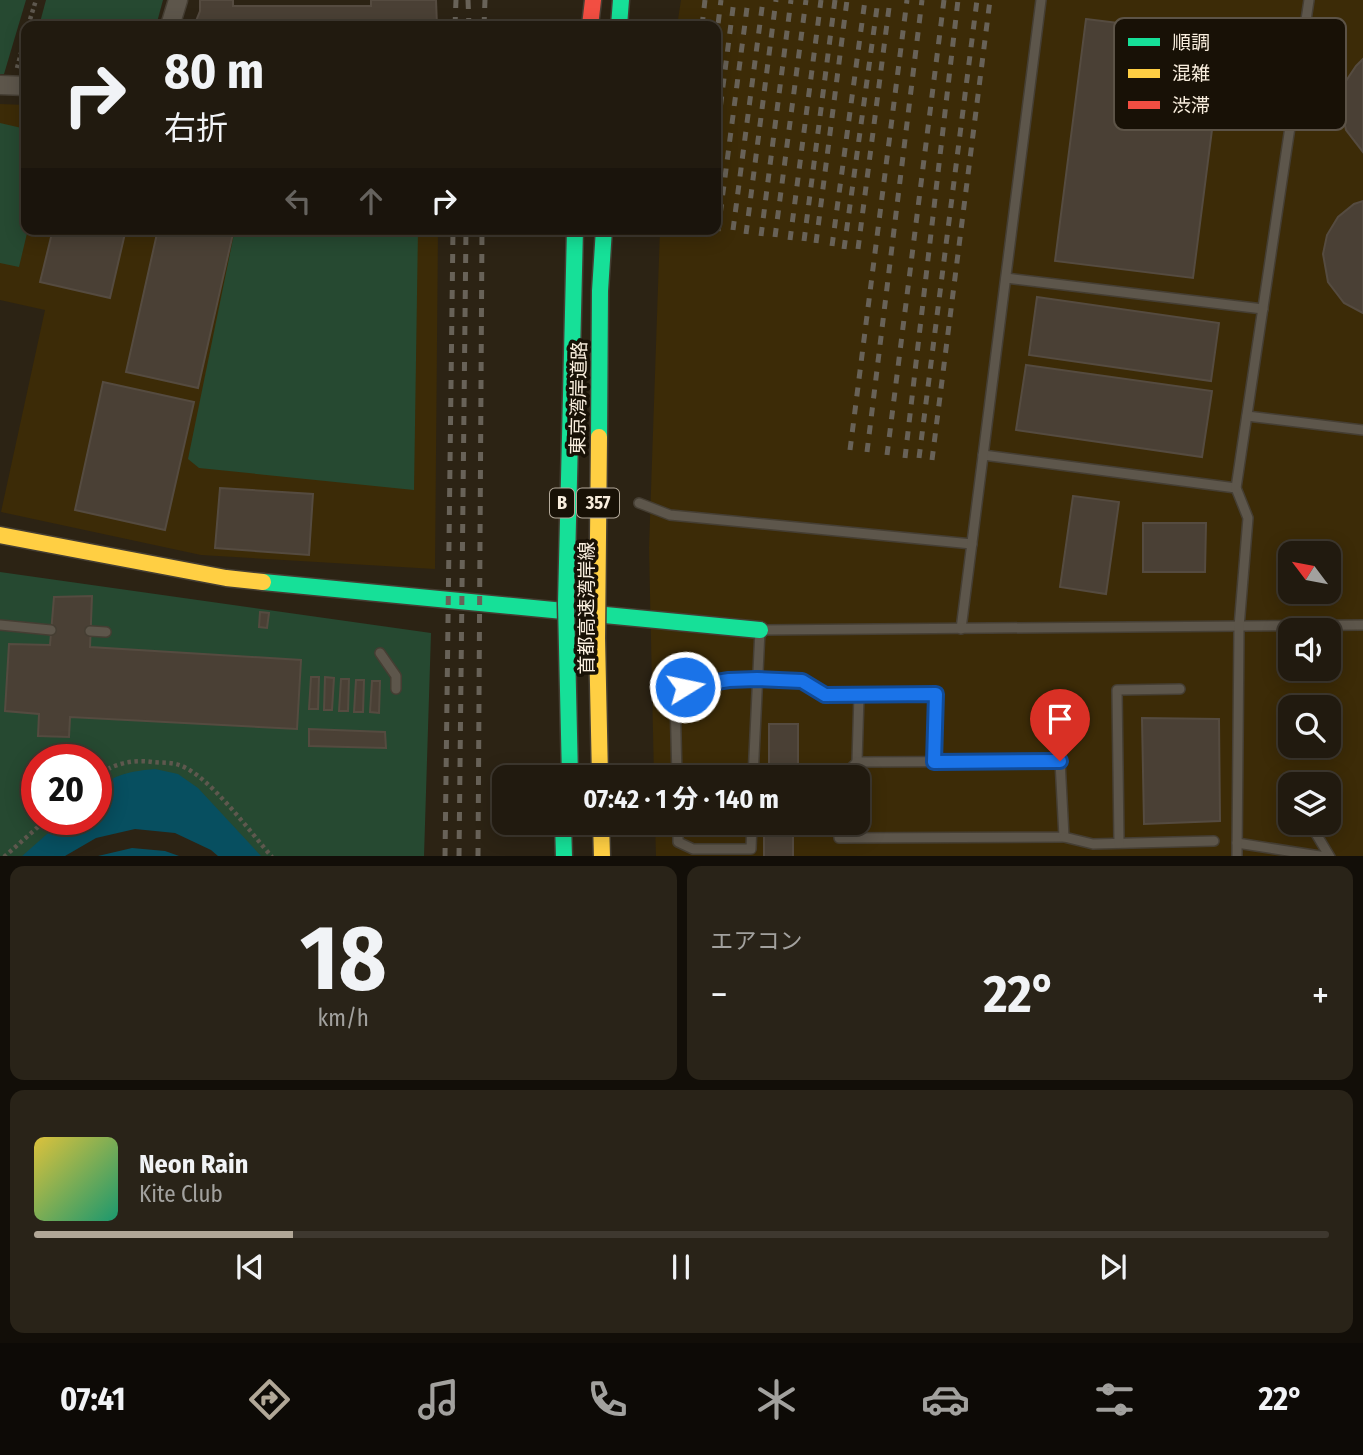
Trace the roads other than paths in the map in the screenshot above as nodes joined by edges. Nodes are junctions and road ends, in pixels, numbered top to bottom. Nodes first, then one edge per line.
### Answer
1 (178, 0) edge
2 (586, 0) edge
3 (593, 0) edge
4 (621, 0) edge
5 (630, 0) edge
6 (1041, 0) edge
7 (1309, 0) edge
8 (1306, 18) edge
9 (172, 21) edge
10 (584, 21) edge
11 (591, 21) edge
12 (619, 21) edge
13 (628, 21) edge
14 (1290, 130) edge
15 (568, 235) edge
16 (575, 235) edge
17 (604, 235) edge
18 (613, 235) edge
19 (1006, 278) junction
20 (1263, 309) junction
21 (1247, 416) junction
22 (1363, 430) edge
23 (983, 455) junction
24 (1236, 488) junction
25 (639, 503) dead end
26 (0, 535) edge
27 (972, 544) junction
28 (0, 625) edge
29 (1363, 625) edge
30 (1239, 626) junction
31 (961, 629) junction
32 (51, 630) dead end
33 (90, 631) dead end
34 (760, 631) junction
35 (106, 632) dead end
36 (380, 653) dead end
37 (757, 679) junction
38 (1180, 689) dead end
39 (396, 690) dead end
40 (859, 695) junction
41 (857, 762) junction
42 (934, 762) junction
43 (562, 765) edge
44 (570, 765) edge
45 (600, 765) edge
46 (609, 765) edge
47 (677, 765) edge
48 (753, 765) edge
49 (854, 765) edge
50 (563, 835) edge
51 (571, 835) edge
52 (601, 835) edge
53 (609, 835) edge
54 (678, 835) edge
55 (752, 835) edge
56 (839, 835) edge
57 (1316, 835) edge
58 (1065, 837) junction
59 (1214, 841) dead end
60 (1119, 843) junction
61 (1237, 843) junction
62 (751, 853) edge
63 (564, 856) edge
64 (572, 856) edge
65 (602, 856) edge
66 (610, 856) edge
67 (1237, 856) edge
68 (1328, 856) edge

1 - 9 street
2 - 10 main road
3 - 11 main road
4 - 12 main road
5 - 13 main road
6 - 19 lane
7 - 8 lane
14 - 20 lane
15 - 43 main road, 首都高速湾岸線 / B
16 - 44 main road, 東京湾岸道路 / 357, bridge
17 - 45 main road, 東京湾岸道路 / 357, bridge
18 - 46 main road, 首都高速湾岸線
19 - 20 lane
19 - 23 lane
20 - 21 lane
21 - 22 lane
21 - 24 lane
23 - 24 lane
23 - 27 lane
24 - 30 lane
25 - 27 lane
26 - 34 main road
27 - 31 lane
28 - 32 lane
29 - 30 lane
30 - 31 lane
30 - 61 lane
31 - 34 lane
33 - 35 lane
34 - 37 lane
36 - 39 lane
37 - 40 lane
37 - 47 lane
37 - 48 lane
38 - 60 lane
40 - 41 lane
40 - 42 lane
41 - 42 lane
41 - 49 lane
42 - 58 lane
50 - 63 main road
51 - 64 main road
52 - 65 main road
53 - 66 main road
54 - 62 lane
55 - 62 lane
56 - 58 lane
57 - 68 lane
58 - 60 lane
59 - 60 lane
61 - 67 lane
61 - 68 lane

